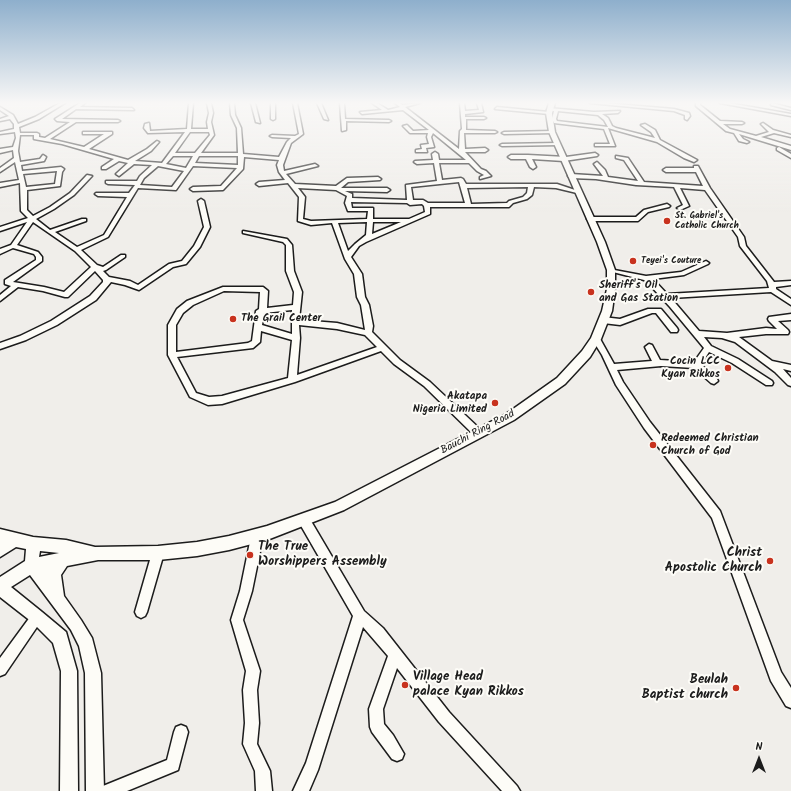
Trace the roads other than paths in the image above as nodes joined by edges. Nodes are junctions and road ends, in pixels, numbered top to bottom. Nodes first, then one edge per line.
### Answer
1 (16, 140) edge
2 (46, 140) edge
3 (99, 140) edge
4 (181, 140) edge
5 (208, 140) edge
6 (240, 140) edge
7 (292, 140) edge
8 (430, 140) edge
9 (445, 140) edge
10 (462, 140) edge
11 (557, 140) edge
12 (612, 140) edge
13 (657, 140) edge
14 (741, 140) edge
15 (767, 140) edge
16 (791, 140) edge
17 (156, 142) dead end
18 (747, 142) dead end
19 (502, 145) dead end
20 (597, 145) dead end
21 (784, 145) junction
22 (16, 148) junction
23 (779, 148) dead end
24 (791, 148) edge
25 (85, 149) junction
26 (485, 150) dead end
27 (0, 151) edge
28 (418, 151) dead end
29 (462, 152) junction
30 (517, 153) dead end
31 (562, 153) junction
32 (170, 154) junction
33 (197, 154) junction
34 (435, 154) dead end
35 (241, 155) junction
36 (595, 156) dead end
37 (791, 156) edge
38 (511, 157) dead end
39 (528, 157) junction
40 (618, 157) dead end
41 (118, 159) junction
42 (282, 160) junction
43 (18, 161) junction
44 (472, 161) junction
45 (131, 162) junction
46 (417, 162) dead end
47 (436, 162) junction
48 (160, 164) junction
49 (192, 164) junction
50 (597, 164) dead end
51 (315, 166) dead end
52 (696, 166) junction
53 (241, 167) junction
54 (104, 168) dead end
55 (533, 168) dead end
56 (48, 169) junction
57 (0, 170) edge
58 (188, 170) junction
59 (20, 173) junction
60 (283, 173) junction
61 (119, 174) dead end
62 (89, 176) dead end
63 (571, 176) junction
64 (669, 177) junction
65 (606, 178) junction
66 (378, 179) dead end
67 (22, 181) junction
68 (289, 181) junction
69 (108, 182) dead end
70 (440, 182) junction
71 (642, 183) junction
72 (138, 184) junction
73 (259, 184) dead end
74 (0, 185) edge
75 (484, 185) junction
76 (532, 185) junction
77 (293, 186) junction
78 (464, 186) junction
79 (337, 188) junction
80 (707, 188) junction
81 (24, 189) junction
82 (193, 189) dead end
83 (387, 190) dead end
84 (579, 193) junction
85 (98, 194) dead end
86 (130, 195) junction
87 (350, 200) junction
88 (201, 201) dead end
89 (410, 202) junction
90 (468, 204) junction
91 (427, 205) junction
92 (667, 206) dead end
93 (680, 208) dead end
94 (33, 218) junction
95 (590, 219) junction
96 (84, 220) dead end
97 (334, 220) junction
98 (370, 220) junction
99 (410, 220) junction
100 (0, 229) edge
101 (50, 232) junction
102 (244, 232) dead end
103 (364, 240) junction
104 (13, 246) junction
105 (77, 250) junction
106 (0, 252) edge
107 (123, 256) dead end
108 (348, 256) junction
109 (706, 263) dead end
110 (95, 267) junction
111 (611, 270) junction
112 (646, 278) junction
113 (107, 279) junction
114 (791, 283) edge
115 (16, 285) junction
116 (772, 288) junction
117 (666, 296) junction
118 (0, 299) edge
119 (791, 303) edge
120 (296, 307) junction
121 (263, 310) junction
122 (791, 317) edge
123 (603, 320) junction
124 (295, 322) junction
125 (258, 327) junction
126 (674, 330) dead end
127 (368, 333) junction
128 (697, 334) junction
129 (723, 335) junction
130 (296, 338) junction
131 (596, 340) junction
132 (0, 346) edge
133 (649, 347) dead end
134 (382, 348) junction
135 (708, 348) junction
136 (172, 355) junction
137 (657, 363) junction
138 (769, 363) junction
139 (696, 364) junction
140 (611, 367) junction
141 (791, 368) edge
142 (292, 380) junction
143 (714, 381) dead end
144 (769, 383) dead end
145 (791, 383) edge
146 (478, 434) junction
147 (304, 520) junction
148 (0, 536) edge
149 (257, 536) junction
150 (14, 540) junction
151 (33, 544) junction
152 (0, 550) edge
153 (98, 553) junction
154 (158, 553) junction
155 (62, 560) junction
156 (32, 565) junction
157 (0, 584) edge
158 (0, 588) edge
159 (60, 602) junction
160 (141, 612) dead end
161 (360, 615) junction
162 (37, 617) junction
163 (394, 654) junction
164 (0, 669) edge
165 (791, 701) edge
166 (181, 732) dead end
167 (397, 754) dead end
168 (69, 791) edge
169 (95, 791) edge
170 (108, 791) edge
171 (264, 791) edge
172 (301, 791) edge
173 (512, 791) edge

1 - 22 street
2 - 25 street
3 - 25 street
4 - 32 street
5 - 33 street
6 - 35 street
7 - 42 street
8 - 28 street
9 - 29 street
10 - 29 street
11 - 31 main road, Bauchi Ring Road
12 - 20 street
13 - 52 street
14 - 18 street
15 - 21 street
16 - 21 street
17 - 45 street
19 - 31 street
21 - 24 street
22 - 27 street
22 - 43 street
23 - 37 street
25 - 41 street
26 - 29 street
29 - 44 street
30 - 31 street
31 - 36 street
31 - 39 street
31 - 63 main road, Bauchi Ring Road
32 - 33 street
32 - 48 street
33 - 35 street
33 - 49 street
34 - 47 street
35 - 42 street
35 - 53 street
38 - 39 street
39 - 55 street
40 - 71 street
41 - 45 street
41 - 54 street
42 - 60 street
43 - 56 street
43 - 57 street
43 - 59 street
44 - 47 street
44 - 75 street
45 - 48 street
45 - 61 street
46 - 47 street
47 - 70 street
48 - 58 street
48 - 72 street
49 - 53 street
49 - 58 street
50 - 65 street
51 - 60 street
52 - 64 street
52 - 80 street
53 - 82 street
56 - 59 street
56 - 81 street
58 - 72 street
59 - 67 street
60 - 68 street
62 - 94 street
63 - 65 street
63 - 84 main road, Bauchi Ring Road
64 - 71 street
64 - 80 street
64 - 93 street
65 - 71 street
66 - 79 street
67 - 74 street
67 - 81 street
68 - 73 street
68 - 77 street
69 - 72 street
70 - 78 street
70 - 89 street
72 - 86 street
75 - 76 street
75 - 78 street
76 - 84 street
76 - 90 street
77 - 79 street
77 - 97 street
78 - 90 street
79 - 83 street
79 - 87 street
80 - 116 street
81 - 94 street
84 - 95 main road, Bauchi Ring Road
85 - 86 street
86 - 105 street
87 - 89 street
87 - 98 street
88 - 113 street
89 - 91 street
90 - 91 street
91 - 99 street
92 - 95 street
94 - 100 street
94 - 101 street
94 - 104 street
95 - 111 main road, Bauchi Ring Road
96 - 101 street
97 - 98 street
97 - 108 street
98 - 99 street
98 - 103 street
99 - 103 street
101 - 105 street
102 - 120 street
103 - 108 street
104 - 106 street
104 - 115 street
105 - 110 street
107 - 110 street
108 - 127 street
109 - 112 street
110 - 113 street
110 - 115 street
111 - 112 street
111 - 123 main road, Bauchi Ring Road
112 - 117 street
113 - 132 street
114 - 116 street
115 - 118 street
116 - 117 street
116 - 119 street
117 - 128 street
120 - 121 street
120 - 124 street
121 - 125 street
121 - 136 street
122 - 129 street
123 - 126 street
123 - 131 main road, Bauchi Ring Road
124 - 127 street
124 - 130 street
125 - 130 street
125 - 136 street
127 - 134 street
128 - 129 street
128 - 135 street
129 - 138 street
130 - 142 street
131 - 140 street
131 - 146 main road, Bauchi Ring Road
133 - 137 street
134 - 142 street
134 - 146 street
135 - 139 street
135 - 144 street
136 - 142 street
137 - 139 street
137 - 140 street
138 - 141 street
138 - 145 street
139 - 143 street
140 - 165 street
146 - 147 main road, Bauchi Ring Road
147 - 149 main road, Bauchi Ring Road
147 - 161 street
148 - 150 main road, Bauchi Ring Road
149 - 154 main road, Bauchi Ring Road
149 - 171 street
150 - 151 main road, Bauchi Ring Road
150 - 152 main road
151 - 153 main road, Bauchi Ring Road
151 - 156 main road
153 - 154 main road, Bauchi Ring Road
153 - 155 main road, Bauchi Ring Road
154 - 160 street
155 - 156 main road, Bauchi Ring Road
155 - 159 main road
156 - 157 main road, Bauchi Ring Road
156 - 159 main road
158 - 162 main road
159 - 169 main road
161 - 163 street
161 - 172 street
162 - 164 street
162 - 168 main road
163 - 167 street
163 - 173 street
166 - 170 street

